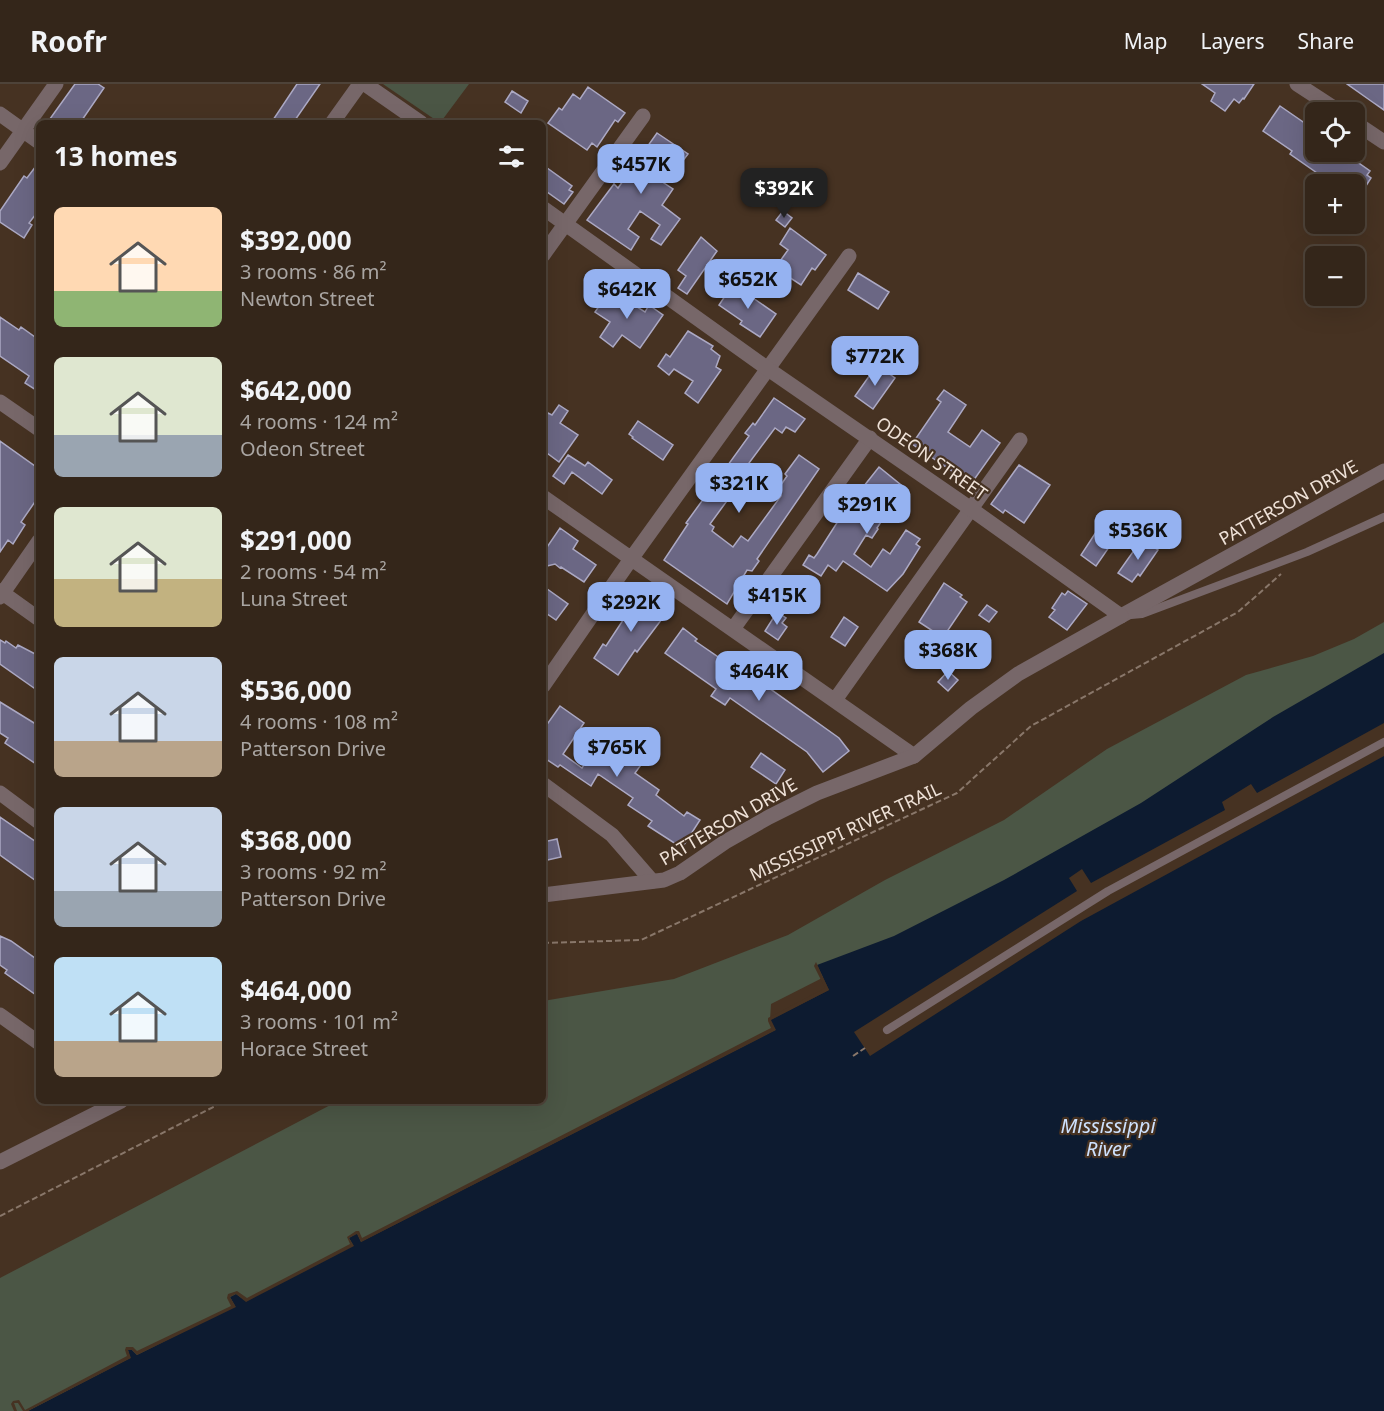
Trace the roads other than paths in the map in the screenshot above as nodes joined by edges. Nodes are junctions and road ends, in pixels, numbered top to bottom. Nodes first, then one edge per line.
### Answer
1 (56, 84) edge
2 (360, 84) edge
3 (365, 84) edge
4 (1297, 84) edge
5 (1325, 102) edge
6 (0, 114) edge
7 (643, 116) dead end
8 (334, 120) edge
9 (417, 120) edge
10 (1365, 129) edge
11 (23, 131) junction
12 (36, 140) edge
13 (1384, 142) edge
14 (0, 164) edge
15 (546, 210) edge
16 (566, 224) junction
17 (546, 251) edge
18 (849, 256) dead end
19 (768, 369) junction
20 (0, 402) edge
21 (36, 427) edge
22 (870, 438) junction
23 (1020, 440) dead end
24 (1382, 476) edge
25 (546, 499) edge
26 (971, 509) junction
27 (1384, 517) edge
28 (36, 545) edge
29 (631, 559) junction
30 (1, 594) edge
31 (1121, 616) junction
32 (36, 617) edge
33 (733, 629) junction
34 (546, 682) edge
35 (835, 700) junction
36 (1384, 742) edge
37 (914, 756) junction
38 (546, 786) edge
39 (0, 793) edge
40 (36, 820) edge
41 (652, 881) junction
42 (546, 895) edge
43 (0, 1015) edge
44 (887, 1030) dead end
45 (36, 1041) edge
46 (115, 1104) edge
47 (0, 1162) edge

1 - 11 street
2 - 8 street
3 - 9 street
4 - 5 street
6 - 11 street
7 - 16 street
10 - 13 street
11 - 12 street
11 - 14 street
15 - 16 street, ODEON STREET
16 - 17 street
16 - 19 street, ODEON STREET
18 - 19 street
19 - 22 street, ODEON STREET
19 - 29 street
20 - 21 street
22 - 26 street, ODEON STREET
22 - 33 street
23 - 26 street
24 - 31 street, PATTERSON DRIVE
25 - 29 street
26 - 31 street, ODEON STREET
26 - 35 street
27 - 31 lane
28 - 30 street
29 - 33 street
29 - 34 street
30 - 32 street
31 - 37 street, PATTERSON DRIVE
33 - 35 street
35 - 37 street
36 - 44 lane
37 - 41 street, PATTERSON DRIVE
38 - 41 street
39 - 40 street
41 - 42 street, PATTERSON DRIVE
43 - 45 street
46 - 47 street

